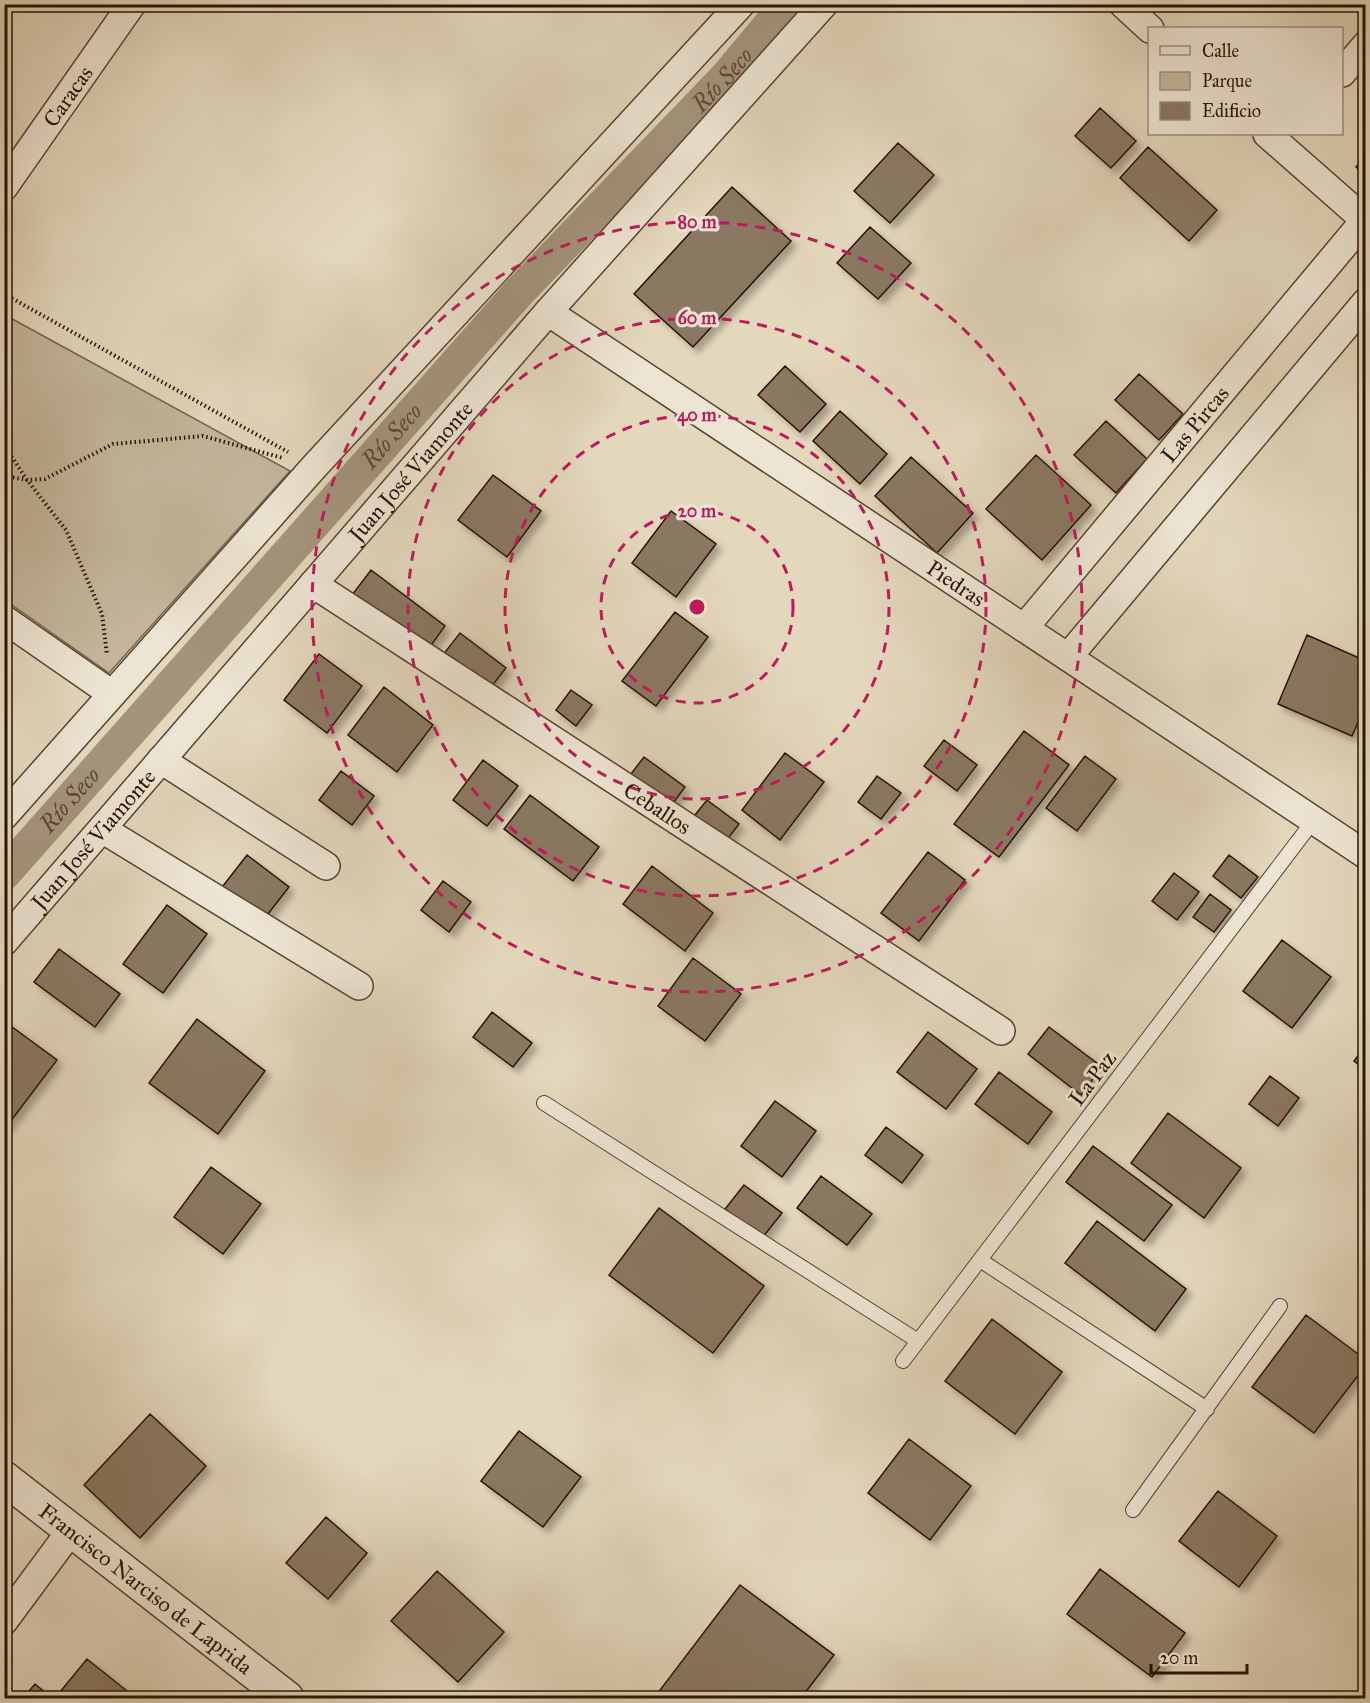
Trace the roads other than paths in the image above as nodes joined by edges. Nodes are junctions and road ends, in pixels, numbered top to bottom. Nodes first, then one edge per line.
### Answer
1 (132, 4) edge
2 (741, 4) edge
3 (824, 4) edge
4 (1122, 4) edge
5 (1148, 27) edge
6 (1365, 45) edge
7 (1343, 71) edge
8 (1279, 137) edge
9 (4, 187) edge
10 (1365, 220) edge
11 (1365, 302) edge
12 (548, 312) junction
13 (314, 584) junction
14 (4, 619) edge
15 (1024, 628) junction
16 (1068, 657) junction
17 (112, 694) junction
18 (161, 760) junction
19 (4, 816) edge
20 (1314, 820) junction
21 (102, 829) junction
22 (1365, 855) edge
23 (326, 866) dead end
24 (4, 942) edge
25 (359, 986) dead end
26 (1001, 1031) dead end
27 (543, 1103) dead end
28 (980, 1260) junction
29 (1280, 1306) dead end
30 (918, 1341) junction
31 (903, 1361) dead end
32 (1208, 1409) junction
33 (4, 1478) edge
34 (1133, 1510) dead end
35 (72, 1529) junction
36 (4, 1621) edge
37 (287, 1698) edge

1 - 9 street, Caracas
2 - 17 street
3 - 12 street, Juan José Viamonte
4 - 5 street
6 - 7 street
8 - 10 street
10 - 15 street, Las Pircas
11 - 16 street
12 - 13 street, Juan José Viamonte
12 - 15 street, Piedras
13 - 18 street, Juan José Viamonte
13 - 26 street, Ceballos
14 - 17 street
15 - 16 street, Piedras
16 - 20 street, Piedras
17 - 19 street
18 - 21 street, Juan José Viamonte
18 - 23 street
20 - 22 street, Piedras
20 - 28 lane, La Paz
21 - 24 street, Juan José Viamonte
21 - 25 street
27 - 30 lane
28 - 30 lane, La Paz
28 - 32 lane
29 - 32 lane
30 - 31 lane, La Paz
32 - 34 lane
33 - 35 street, Francisco Narciso de Laprida
35 - 36 street
35 - 37 street, Francisco Narciso de Laprida

